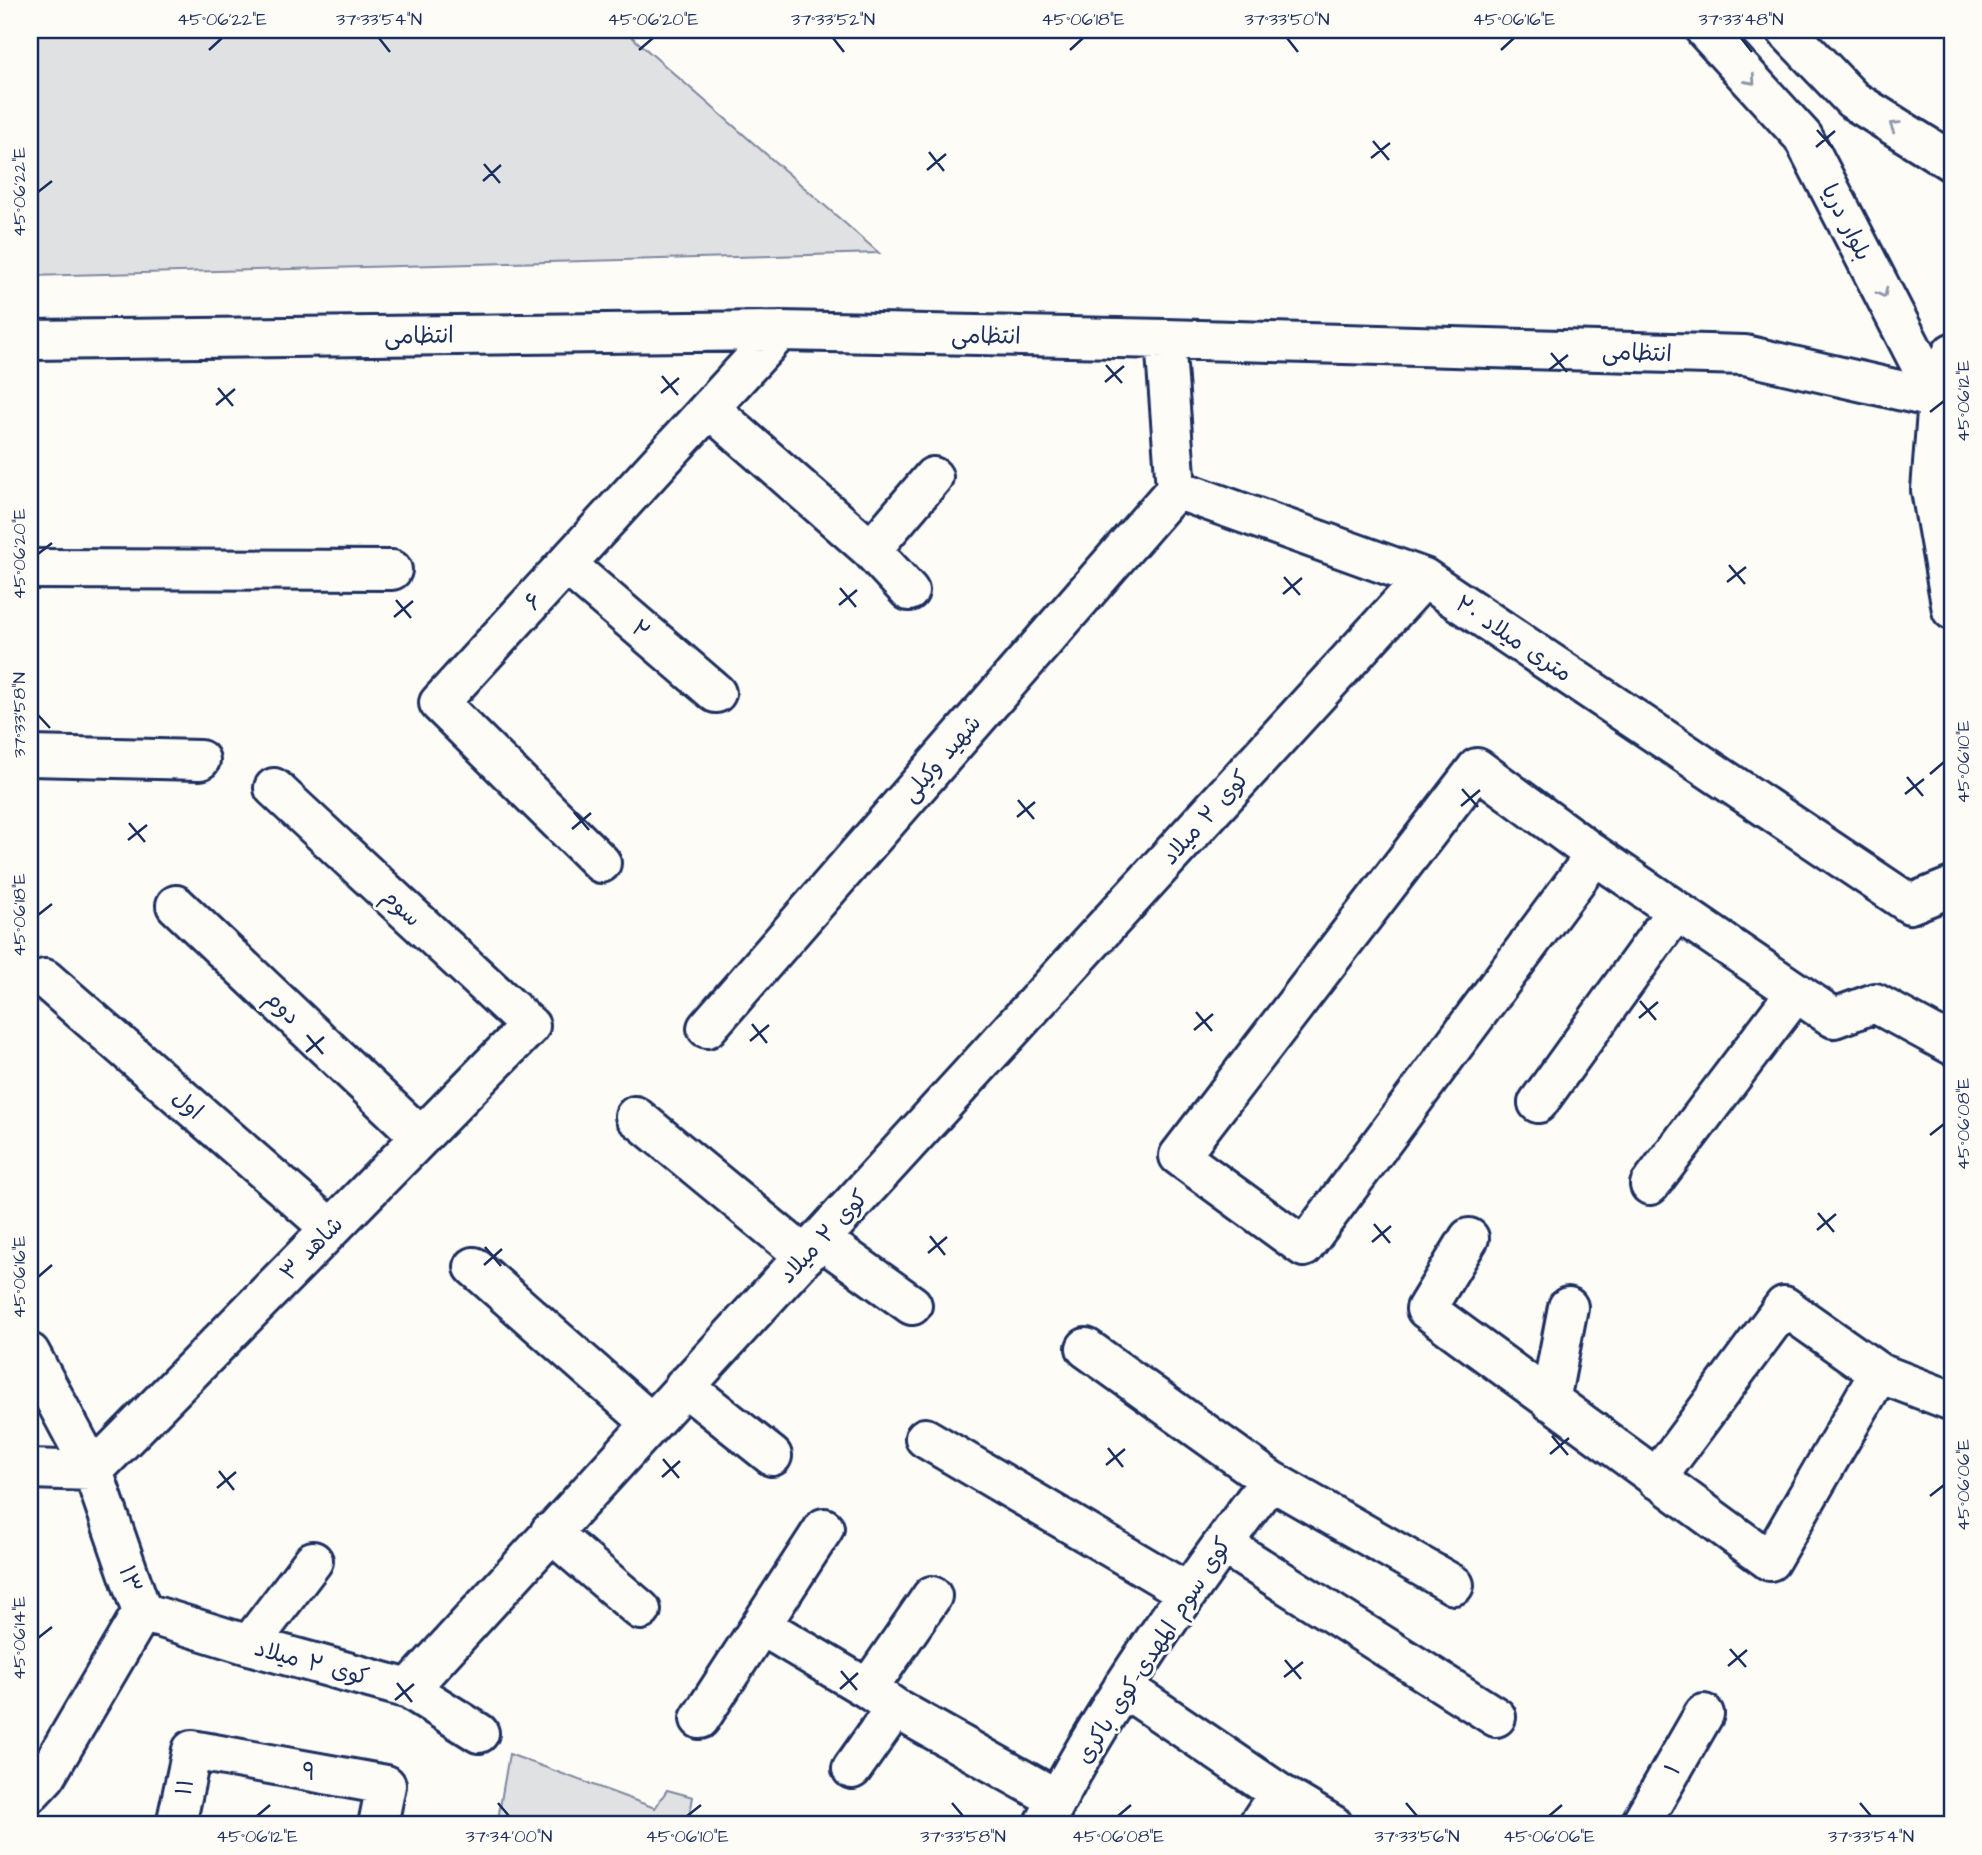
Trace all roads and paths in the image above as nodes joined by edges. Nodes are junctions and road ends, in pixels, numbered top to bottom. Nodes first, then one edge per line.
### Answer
1 (1705, 30) edge
2 (1786, 30) edge
3 (1952, 162) edge
4 (780, 331) junction
5 (1165, 339) junction
6 (30, 340) edge
7 (1952, 353) edge
8 (1938, 400) junction
9 (710, 409) junction
10 (933, 477) dead end
11 (1176, 489) junction
12 (871, 550) junction
13 (567, 565) junction
14 (30, 569) edge
15 (392, 570) dead end
16 (1424, 578) junction
17 (909, 591) dead end
18 (1952, 610) edge
19 (716, 693) dead end
20 (30, 756) edge
21 (200, 760) dead end
22 (274, 788) dead end
23 (1595, 855) junction
24 (601, 863) dead end
25 (1952, 887) edge
26 (176, 905) dead end
27 (1676, 911) junction
28 (45, 979) dead end
29 (1796, 992) junction
30 (530, 1026) joint
31 (707, 1028) dead end
32 (1952, 1045) edge
33 (1538, 1103) dead end
34 (635, 1116) dead end
35 (421, 1137) junction
36 (1650, 1185) dead end
37 (331, 1228) junction
38 (1469, 1238) dead end
39 (813, 1247) junction
40 (474, 1267) dead end
41 (912, 1306) dead end
42 (1568, 1307) dead end
43 (1086, 1348) dead end
44 (30, 1353) edge
45 (1879, 1373) junction
46 (684, 1386) junction
47 (1550, 1401) junction
48 (1952, 1401) edge
49 (650, 1422) junction
50 (925, 1438) dead end
51 (772, 1457) dead end
52 (30, 1469) edge
53 (93, 1471) junction
54 (1270, 1479) junction
55 (1656, 1479) junction
56 (824, 1528) dead end
57 (550, 1532) junction
58 (1223, 1544) junction
59 (313, 1561) dead end
60 (1454, 1585) dead end
61 (1187, 1592) junction
62 (932, 1595) dead end
63 (641, 1610) dead end
64 (142, 1612) junction
65 (762, 1626) junction
66 (249, 1645) junction
67 (1123, 1687) junction
68 (409, 1689) junction
69 (882, 1699) junction
70 (1704, 1714) dead end
71 (1496, 1717) dead end
72 (700, 1719) dead end
73 (480, 1733) dead end
74 (192, 1750) joint
75 (852, 1769) dead end
76 (35, 1781) edge
77 (1279, 1793) junction
78 (1051, 1812) edge
79 (176, 1825) edge
80 (378, 1825) edge
81 (1258, 1825) edge
82 (1333, 1825) edge
83 (1640, 1825) edge

1 -> 8 street, بلوار دریا
3 -> 2 street
4 - 5 street, انتظامی
4 - 6 street, انتظامی
4 - 9 street, ۶
5 - 8 street, انتظامی
5 - 11 street
7 - 8 street
8 - 18 street
9 - 12 street
9 - 13 street, ۶
10 - 12 street
11 - 16 street, ۲۰ متری میلاد
11 - 31 street, شهید وکیلی
12 - 17 street
13 - 19 street, ۲
13 - 24 street, ۶
14 - 15 street
16 - 25 street, ۲۰ متری میلاد
16 - 39 street, کوی ۲ میلاد
20 - 21 street
22 - 30 street, سوم
23 - 23 street
23 - 27 street
26 - 35 street, دوم
27 - 29 street
27 - 33 street
28 - 37 street, اول
29 - 32 street
29 - 36 street
30 - 35 street, شاهد ۳
34 - 39 street
35 - 37 street, شاهد ۳
37 - 53 street, شاهد ۳
38 - 47 street
39 - 41 street
39 - 46 street, کوی ۲ میلاد
40 - 49 street
42 - 47 street
43 - 54 street
44 - 53 street, ۱۳
45 - 48 street
45 - 55 street
45 - 55 street
46 - 49 street, کوی ۲ میلاد
46 - 51 street
47 - 55 street
49 - 57 street, کوی ۲ میلاد
50 - 61 street
52 - 53 street
53 - 64 street, ۱۳
54 - 58 street, کوی سوم المهدی-کوی باکری
54 - 60 street
56 - 65 street
57 - 63 street
57 - 68 street, کوی ۲ میلاد
58 - 61 street, کوی سوم المهدی-کوی باکری
58 - 71 street
59 - 66 street
61 - 67 street, کوی سوم المهدی-کوی باکری
62 - 69 street
64 - 66 street, کوی ۲ میلاد
64 - 76 street, ۱۳
65 - 69 street
65 - 72 street
66 - 68 street, کوی ۲ میلاد
67 - 77 street
67 - 78 street, کوی سوم المهدی-کوی باکری
68 - 73 street
69 - 75 street
69 - 78 street
70 - 83 street, ۱
74 - 79 street, ۱۱
74 - 80 street, ۹
77 - 81 street
77 - 82 street

